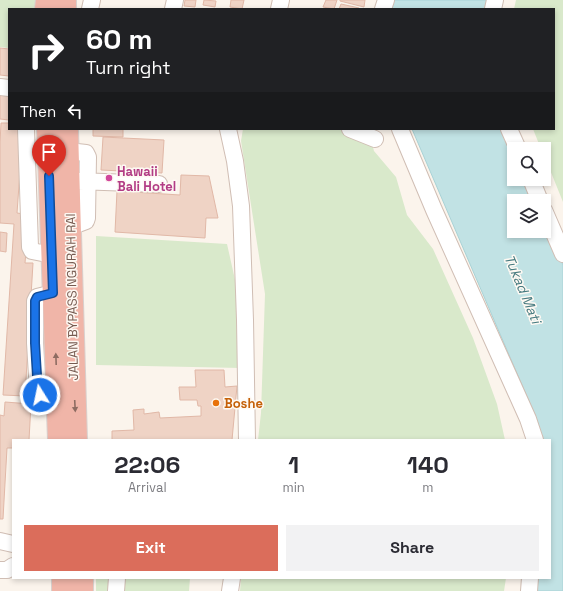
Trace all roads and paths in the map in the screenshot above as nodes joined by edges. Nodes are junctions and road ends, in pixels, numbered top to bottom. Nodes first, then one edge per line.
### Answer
1 (26, 130) edge
2 (48, 130) edge
3 (67, 130) edge
4 (228, 130) edge
5 (352, 130) edge
6 (400, 130) edge
7 (509, 130) edge
8 (375, 139) dead end
9 (515, 142) edge
10 (78, 181) junction
11 (159, 184) dead end
12 (551, 226) edge
13 (563, 254) edge
14 (52, 255) junction
15 (59, 439) edge
16 (76, 439) edge
17 (247, 439) edge
18 (535, 439) edge
19 (0, 541) edge
20 (12, 544) edge
21 (12, 567) edge
22 (0, 570) edge
23 (63, 579) edge
24 (82, 579) edge
25 (117, 579) edge
26 (232, 579) edge
27 (530, 579) edge
28 (63, 591) edge
29 (82, 591) edge
30 (116, 591) edge
31 (230, 591) edge
32 (528, 591) edge

1 - 14 street
2 - 14 highway, JALAN BYPASS NGURAH RAI
3 - 10 highway, JALAN BYPASS NGURAH RAI
4 - 17 street
5 - 8 street
6 - 18 street
7 - 9 street
10 - 11 street
10 -> 16 highway, JALAN BYPASS NGURAH RAI
12 - 13 street
14 - 15 highway, JALAN BYPASS NGURAH RAI
19 - 20 street
21 - 22 street
23 - 28 highway
24 - 29 highway
25 - 30 street
26 - 31 street
27 - 32 street

